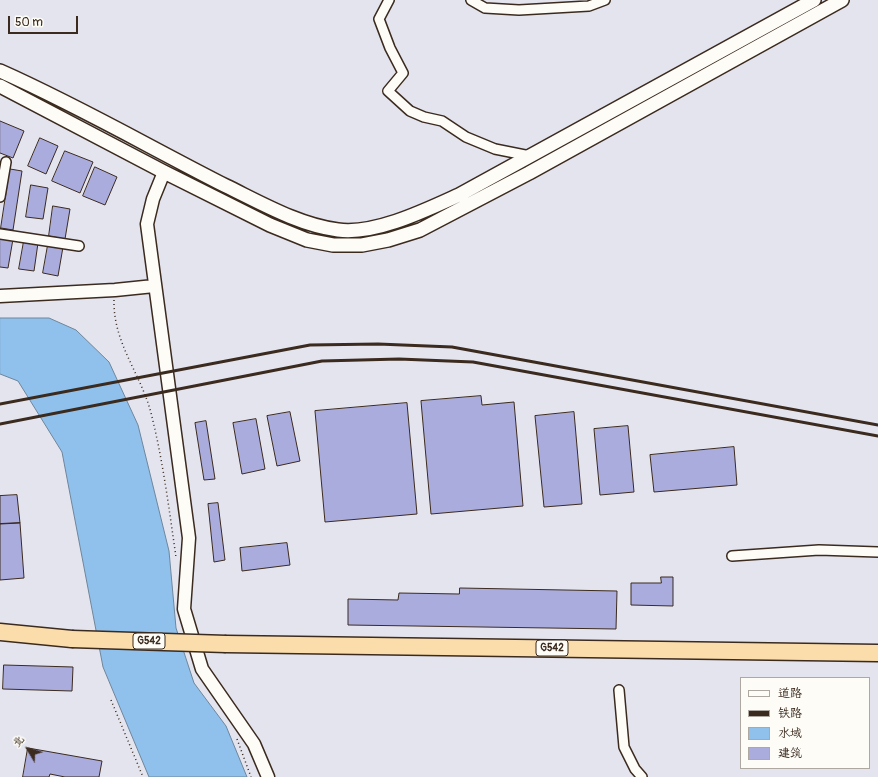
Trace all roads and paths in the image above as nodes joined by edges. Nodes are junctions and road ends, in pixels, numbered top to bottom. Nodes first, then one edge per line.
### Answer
1 (389, 0) edge
2 (471, 0) edge
3 (520, 0) edge
4 (605, 0) edge
5 (814, 0) edge
6 (842, 0) edge
7 (519, 10) junction
8 (0, 70) edge
9 (0, 86) edge
10 (530, 156) junction
11 (6, 162) dead end
12 (164, 172) junction
13 (0, 196) edge
14 (0, 234) edge
15 (78, 246) dead end
16 (154, 286) junction
17 (115, 290) junction
18 (0, 296) edge
19 (878, 552) edge
20 (732, 556) dead end
21 (177, 560) dead end
22 (0, 632) edge
23 (0, 636) edge
24 (72, 639) junction
25 (878, 653) edge
26 (619, 690) dead end
27 (110, 700) dead end
28 (144, 777) edge
29 (268, 777) edge
30 (642, 777) edge

1 - 10 street
2 - 7 street
3 - 7 street
4 - 7 street
5 - 10 main road
6 - 12 main road
8 - 10 main road
9 - 12 main road
11 - 13 street
12 - 16 street
14 - 15 street
16 - 17 street
16 - 29 street
17 - 18 street
17 - 21 path
19 - 20 street
22 - 24 highway, G542
23 - 24 highway, G542
24 - 25 highway, G542, bridge
26 - 30 street
27 - 28 path

